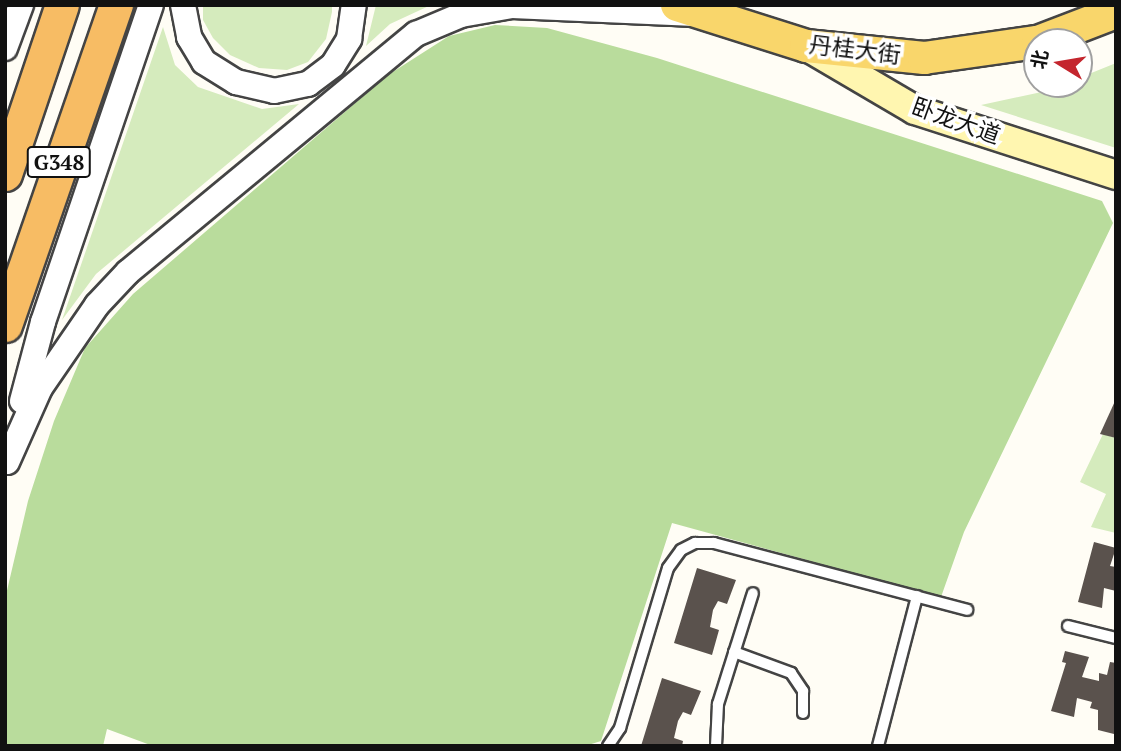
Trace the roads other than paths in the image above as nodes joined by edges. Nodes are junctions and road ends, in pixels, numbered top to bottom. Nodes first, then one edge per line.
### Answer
1 (21, 5) edge
2 (62, 5) edge
3 (116, 5) edge
4 (183, 5) edge
5 (354, 5) edge
6 (150, 7) edge
7 (692, 10) edge
8 (1116, 12) edge
9 (1074, 28) edge
10 (806, 46) junction
11 (5, 48) edge
12 (1023, 48) edge
13 (5, 174) edge
14 (1116, 175) edge
15 (6, 322) edge
16 (6, 465) edge
17 (753, 593) dead end
18 (916, 596) junction
19 (967, 610) dead end
20 (1068, 626) dead end
21 (1116, 638) edge
22 (734, 652) junction
23 (803, 713) dead end
24 (608, 746) edge
25 (716, 746) edge
26 (878, 746) edge

1 - 11 street
2 - 13 highway, G348
3 - 15 highway, G348
4 - 5 street
6 - 16 street
7 - 10 main road, 丹桂大街
7 - 16 street
8 - 9 main road, 丹桂大街
10 - 12 main road, 丹桂大街
10 - 14 main road, 卧龙大道
17 - 22 lane
18 - 19 lane
18 - 24 lane
18 - 26 lane
20 - 21 lane
22 - 23 lane
22 - 25 lane

